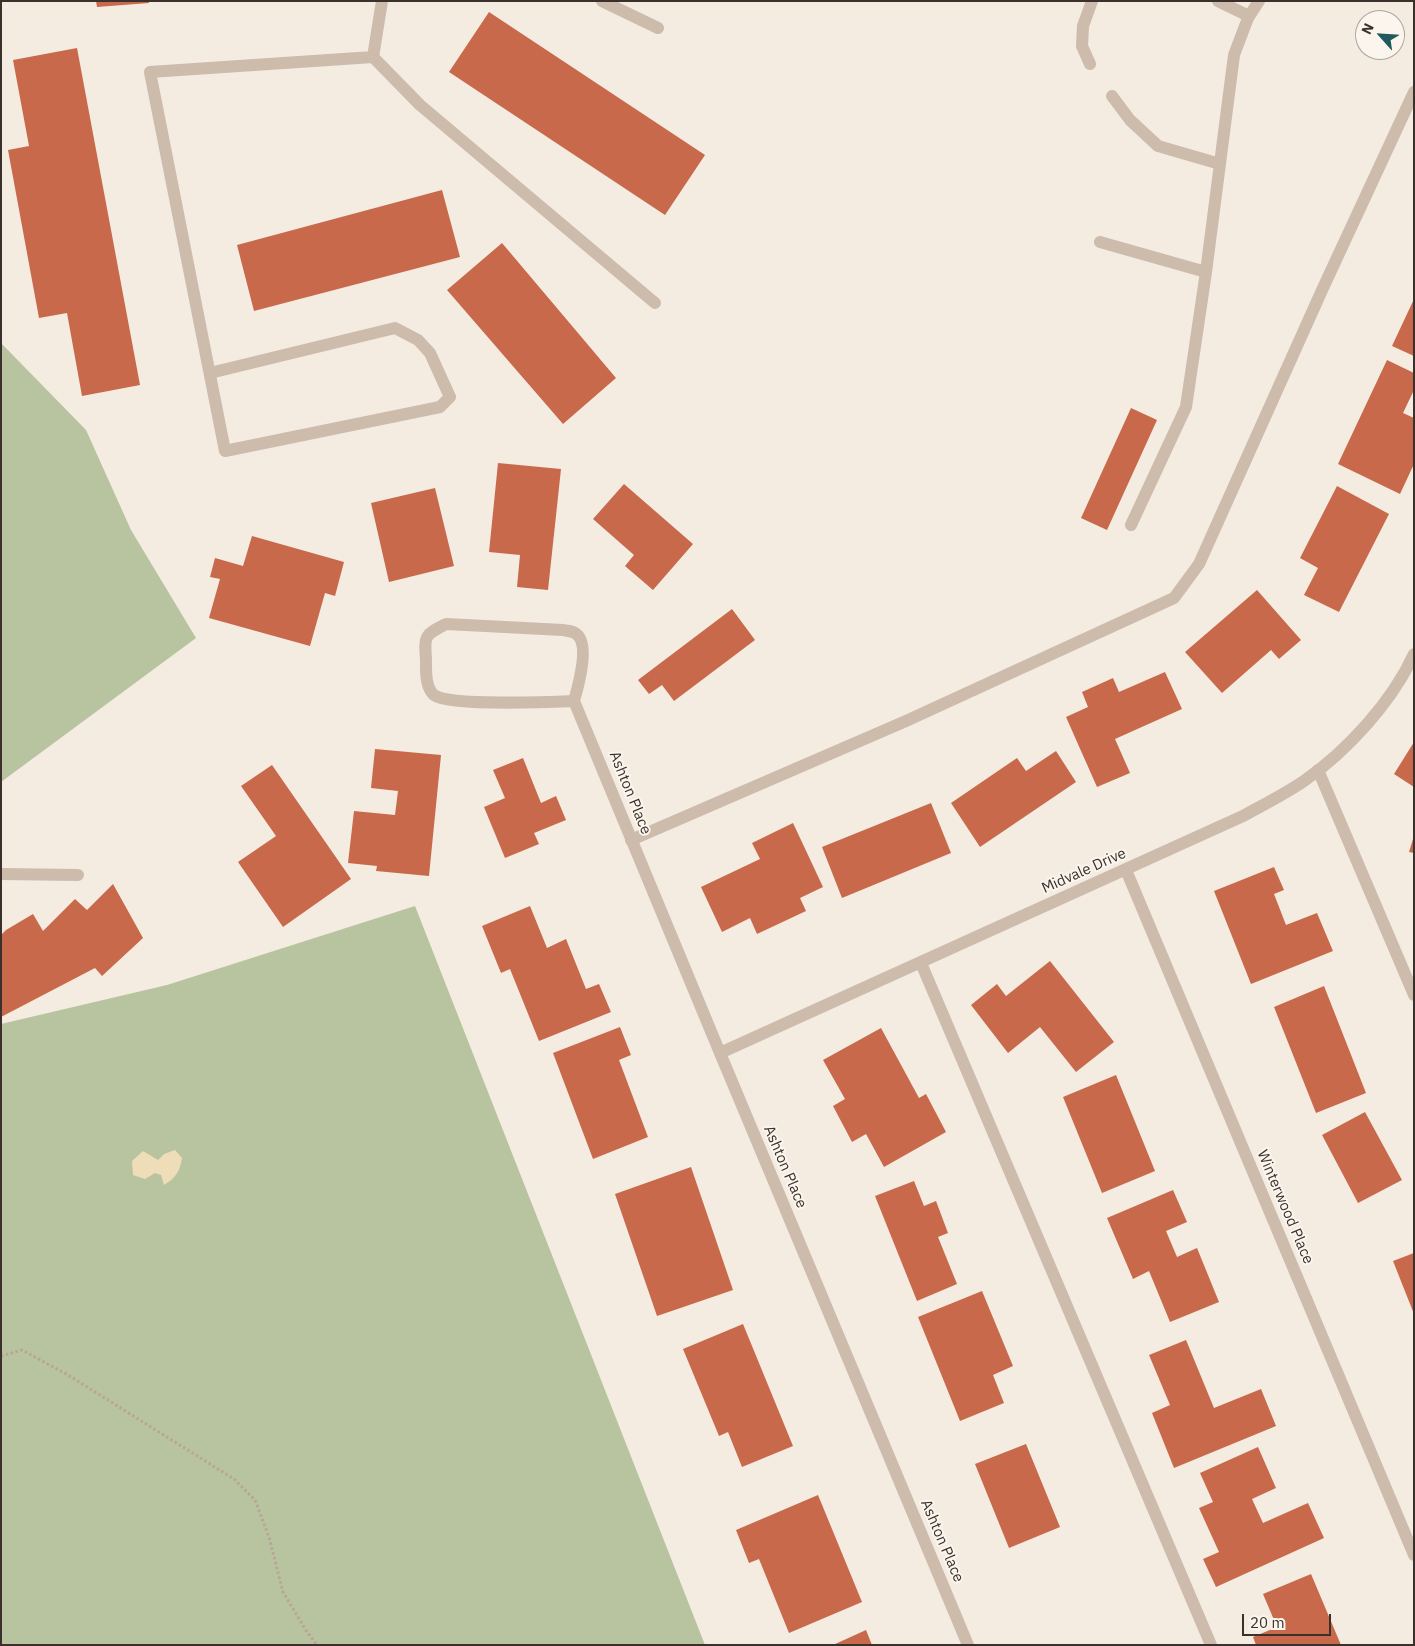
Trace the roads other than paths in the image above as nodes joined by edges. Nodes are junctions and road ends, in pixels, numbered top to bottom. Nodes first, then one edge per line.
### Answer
1 (382, 1) edge
2 (602, 1) edge
3 (1092, 1) edge
4 (1218, 1) edge
5 (1258, 1) edge
6 (1249, 16) junction
7 (658, 28) dead end
8 (373, 57) junction
9 (1090, 64) dead end
10 (1414, 92) edge
11 (1112, 96) dead end
12 (1220, 164) junction
13 (1100, 242) dead end
14 (1206, 272) junction
15 (655, 303) dead end
16 (210, 373) junction
17 (1131, 525) dead end
18 (1414, 654) edge
19 (574, 702) junction
20 (1318, 770) junction
21 (632, 840) junction
22 (1126, 870) junction
23 (1, 874) edge
24 (78, 875) dead end
25 (921, 963) junction
26 (1414, 995) edge
27 (720, 1053) junction
28 (1414, 1555) edge
29 (968, 1645) edge
30 (1211, 1645) edge

1 - 8 street
2 - 7 street
3 - 9 street
4 - 6 street
5 - 6 street
6 - 12 street
8 - 15 street
8 - 16 street
10 - 21 street
11 - 12 street
12 - 14 street
13 - 14 street
14 - 17 street
16 - 16 street
18 - 20 street, Midvale Drive
19 - 19 street
19 - 21 street, Ashton Place
20 - 22 street, Midvale Drive
20 - 26 street
21 - 27 street, Ashton Place
22 - 25 street, Midvale Drive
22 - 28 street, Winterwood Place
23 - 24 street
25 - 27 street, Midvale Drive
25 - 30 street
27 - 29 street, Ashton Place

